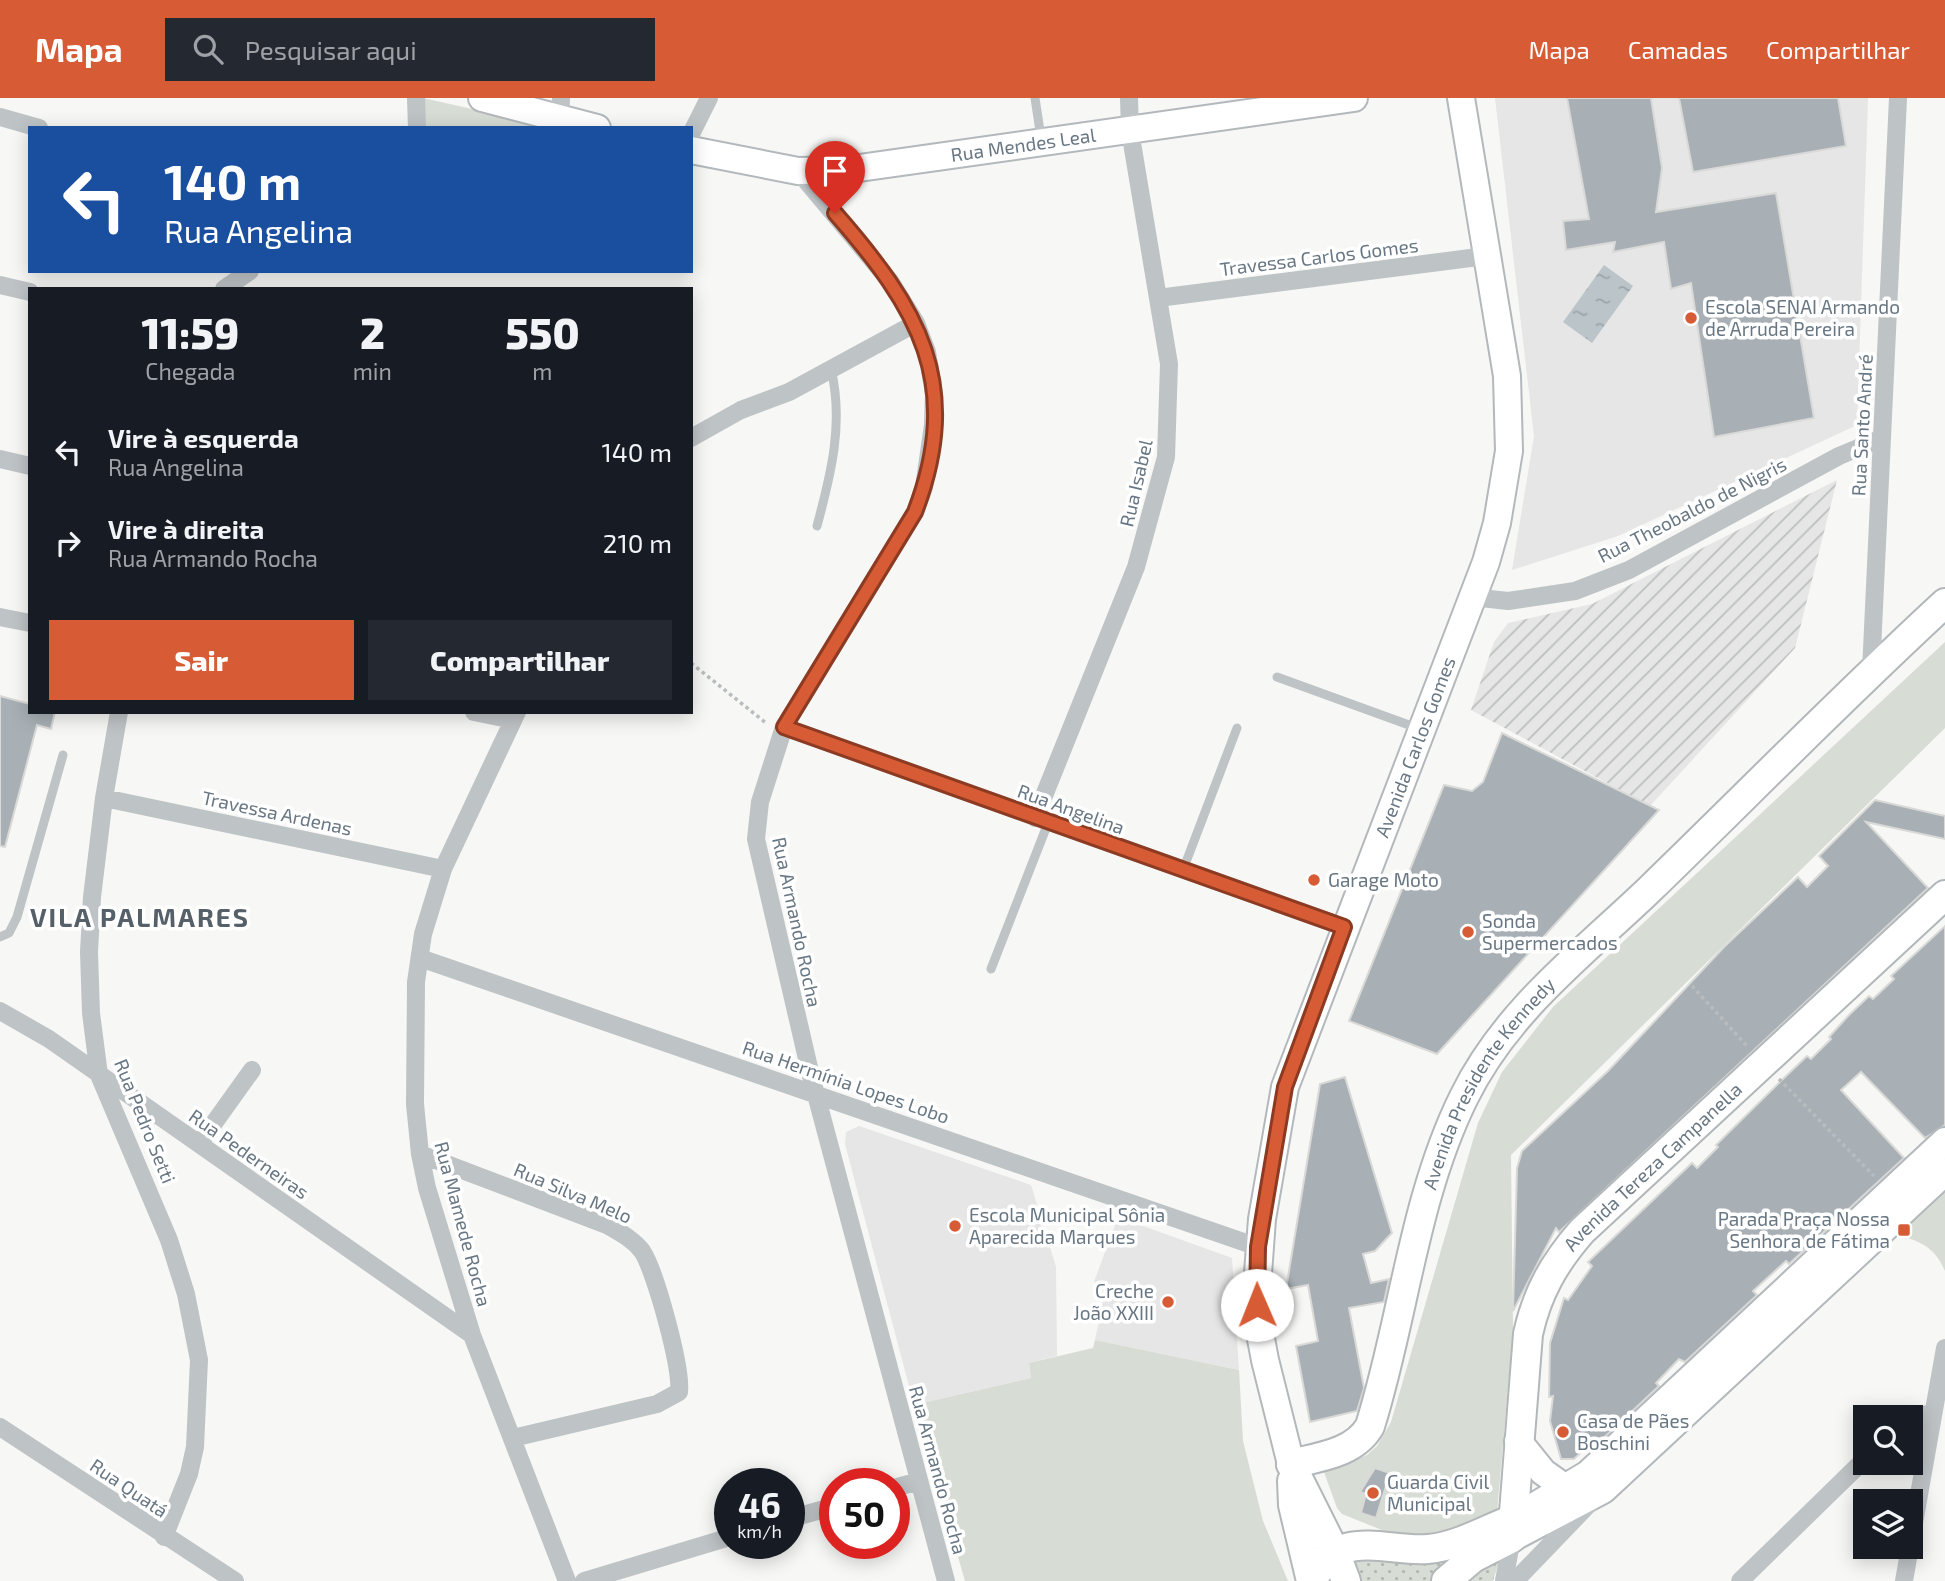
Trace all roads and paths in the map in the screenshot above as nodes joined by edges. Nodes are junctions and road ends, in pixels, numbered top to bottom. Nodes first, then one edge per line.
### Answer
1 (416, 98) edge
2 (482, 98) edge
3 (709, 98) edge
4 (1035, 98) edge
5 (1129, 98) edge
6 (1354, 98) edge
7 (1461, 98) edge
8 (1898, 98) edge
9 (561, 115) edge
10 (0, 117) edge
11 (32, 126) edge
12 (417, 126) edge
13 (591, 126) edge
14 (693, 130) edge
15 (1130, 131) junction
16 (1042, 143) junction
17 (693, 150) edge
18 (798, 171) junction
19 (1486, 256) junction
20 (245, 273) edge
21 (225, 281) edge
22 (0, 285) edge
23 (28, 292) edge
24 (1158, 299) junction
25 (916, 323) junction
26 (831, 369) junction
27 (693, 437) edge
28 (1882, 438) junction
29 (0, 459) edge
30 (28, 466) edge
31 (817, 526) dead end
32 (1472, 597) junction
33 (1945, 603) edge
34 (0, 617) edge
35 (28, 623) edge
36 (693, 664) edge
37 (1871, 671) junction
38 (1277, 677) dead end
39 (119, 714) edge
40 (494, 714) edge
41 (515, 716) edge
42 (1237, 728) dead end
43 (1422, 729) junction
44 (783, 732) junction
45 (63, 755) dead end
46 (104, 798) junction
47 (1042, 821) junction
48 (443, 869) junction
49 (1183, 870) junction
50 (1945, 895) edge
51 (1344, 927) junction
52 (0, 937) edge
53 (420, 958) junction
54 (991, 969) dead end
55 (1692, 986) dead end
56 (0, 1011) edge
57 (1764, 1063) junction
58 (252, 1070) dead end
59 (99, 1075) junction
60 (816, 1093) junction
61 (1945, 1141) edge
62 (199, 1144) junction
63 (420, 1154) junction
64 (1945, 1172) edge
65 (1890, 1193) junction
66 (1258, 1247) junction
67 (472, 1335) junction
68 (1945, 1348) edge
69 (1933, 1413) junction
70 (1923, 1415) edge
71 (0, 1427) edge
72 (513, 1438) junction
73 (1518, 1441) junction
74 (1291, 1464) junction
75 (1923, 1468) edge
76 (1853, 1471) edge
77 (919, 1481) junction
78 (910, 1484) edge
79 (1567, 1489) junction
80 (1603, 1490) junction
81 (1310, 1504) junction
82 (1513, 1529) junction
83 (164, 1537) junction
84 (714, 1542) edge
85 (1377, 1543) junction
86 (1336, 1554) junction
87 (1908, 1559) edge
88 (1745, 1578) edge
89 (235, 1581) edge
90 (568, 1581) edge
91 (584, 1581) edge
92 (946, 1581) edge
93 (1312, 1581) edge
94 (1346, 1581) edge
95 (1446, 1581) edge
96 (1504, 1581) edge
97 (1515, 1581) edge
98 (1904, 1581) edge

1 - 12 street
2 - 9 main road
3 - 14 street
4 - 16 lane
5 - 15 street, Rua Isabel
6 - 15 main road, Rua Mendes Leal
7 - 19 main road, Avenida Carlos Gomes
8 - 28 street, Rua Santo André
9 - 13 main road
10 - 11 street
15 - 16 main road, Rua Mendes Leal
15 - 24 street, Rua Isabel
16 - 18 main road, Rua Mendes Leal
17 - 18 main road, Rua Mendes Leal
18 - 25 street, Rua Armando Rocha
19 - 24 street, Travessa Carlos Gomes
19 - 32 main road, Avenida Carlos Gomes
20 - 21 street
22 - 23 street
24 - 47 street, Rua Isabel
25 - 26 street
25 - 44 street, Rua Armando Rocha
26 - 27 street
26 - 31 lane
28 - 32 street, Rua Theobaldo de Nigris
28 - 37 street, Rua Santo André
29 - 30 street
32 - 43 main road, Avenida Carlos Gomes
33 - 37 main road, Avenida Presidente Kennedy
34 - 35 street
36 - 44 path
37 - 74 main road, Avenida Presidente Kennedy
38 - 43 lane
39 - 46 street, Rua Pedro Setti
40 - 41 street
41 - 48 street, Rua Mamede Rocha
42 - 49 lane
43 - 51 main road, Avenida Carlos Gomes
44 - 47 street, Rua Angelina
44 - 60 street, Rua Armando Rocha
45 - 52 lane
46 - 48 street, Travessa Ardenas
46 - 59 street, Rua Pedro Setti
47 - 49 street, Rua Angelina
47 - 54 lane
48 - 53 street, Rua Mamede Rocha
49 - 51 street, Rua Angelina
50 - 57 main road, Avenida Tereza Campanella
51 - 66 main road, Avenida Carlos Gomes
53 - 60 street, Rua Hermínia Lopes Lobo
53 - 63 street, Rua Mamede Rocha
55 - 57 path
56 - 59 street, Rua Pederneiras
57 - 65 path
57 - 73 main road, Avenida Tereza Campanella
58 - 62 street
59 - 62 street, Rua Pederneiras
59 - 83 street, Rua Pedro Setti
60 - 66 street, Rua Hermínia Lopes Lobo
60 - 77 street, Rua Armando Rocha
61 - 65 main road
62 - 67 street, Rua Pederneiras
63 - 67 street, Rua Mamede Rocha
63 - 72 street, Rua Silva Melo
64 - 80 main road
65 - 79 main road
66 - 74 main road, Avenida Carlos Gomes
67 - 72 street, Rua Mamede Rocha
68 - 69 street
69 - 70 street
69 - 75 street
71 - 83 street, Rua Quatá
72 - 90 street, Rua Mamede Rocha
73 - 79 main road
73 - 82 main road, Avenida Tereza Campanella
74 - 81 main road, Avenida Carlos Gomes
74 - 93 main road
76 - 88 street
77 - 78 street
77 - 92 street, Rua Armando Rocha
79 - 82 main road
80 - 82 main road
80 - 97 street
81 - 85 main road
81 - 86 main road, Avenida Carlos Gomes
82 - 85 main road
82 - 95 main road
82 - 96 street
83 - 89 street, Rua Quatá
84 - 91 street
85 - 86 main road
86 - 93 main road
86 - 94 main road, Avenida Carlos Gomes
87 - 98 street

